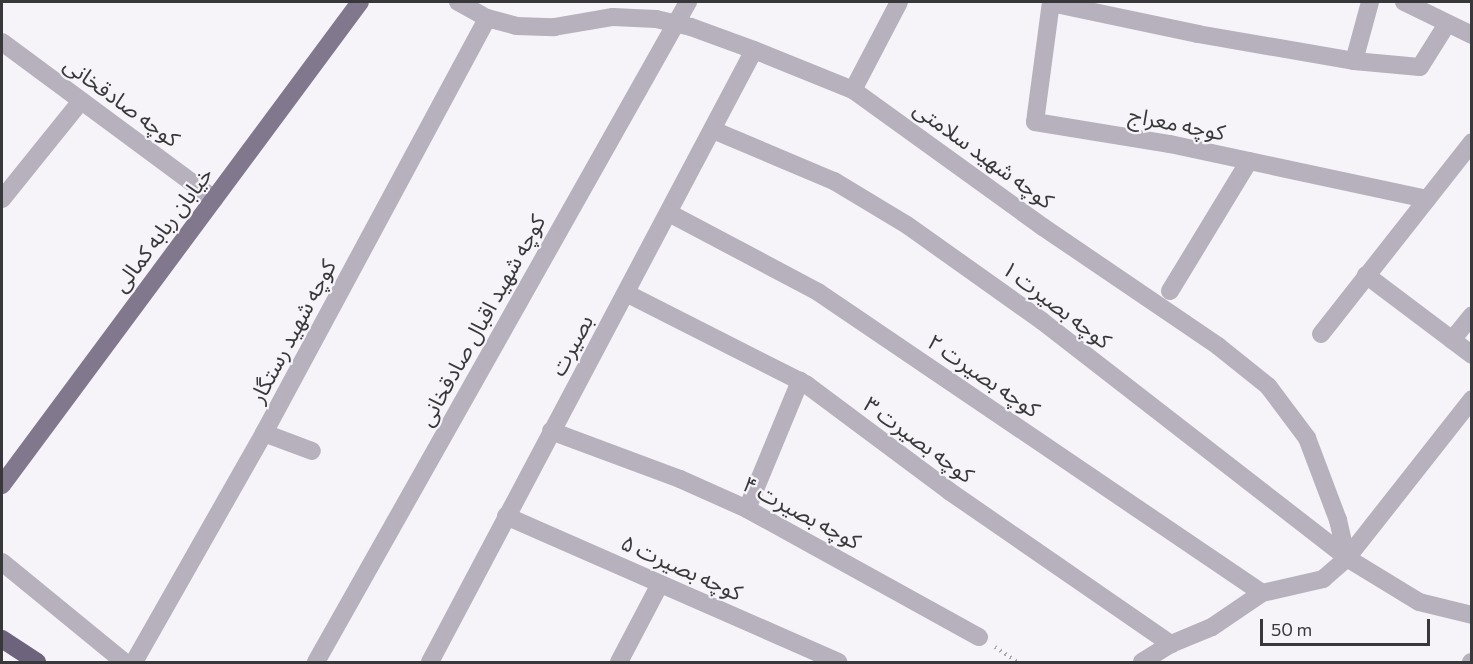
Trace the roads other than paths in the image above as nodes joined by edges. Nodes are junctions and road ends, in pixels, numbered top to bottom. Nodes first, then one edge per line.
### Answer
1 (360, 2) edge
2 (458, 2) edge
3 (688, 2) edge
4 (898, 2) edge
5 (1051, 2) edge
6 (1370, 2) edge
7 (1404, 2) edge
8 (487, 18) junction
9 (674, 24) junction
10 (1447, 24) junction
11 (1472, 34) edge
12 (2, 42) edge
13 (754, 50) junction
14 (1354, 61) junction
15 (853, 90) junction
16 (81, 101) junction
17 (713, 130) junction
18 (1472, 142) edge
19 (1249, 161) junction
20 (214, 199) junction
21 (1427, 199) junction
22 (2, 200) edge
23 (669, 213) junction
24 (1366, 275) junction
25 (1170, 291) dead end
26 (626, 293) junction
27 (1472, 315) edge
28 (1321, 334) dead end
29 (1452, 340) junction
30 (1472, 355) edge
31 (800, 381) junction
32 (1472, 399) edge
33 (551, 431) junction
34 (264, 434) junction
35 (312, 451) dead end
36 (2, 485) edge
37 (747, 509) junction
38 (506, 516) junction
39 (1347, 558) junction
40 (2, 562) edge
41 (660, 584) junction
42 (1262, 593) junction
43 (1472, 615) edge
44 (979, 637) road end
45 (2, 639) edge
46 (1171, 644) junction
47 (37, 663) edge
48 (124, 663) edge
49 (134, 663) edge
50 (316, 663) edge
51 (430, 663) edge
52 (619, 663) edge
53 (838, 663) edge
54 (1142, 663) edge

1 - 20 main road, خیابان ربابه کمالی
2 - 8 street, کوچه شهید سلامتی
3 - 9 street, کوچه شهید اقبال صادقخانی
4 - 15 street
5 - 14 street
5 - 19 street, کوچه معراج
6 - 14 street
7 - 10 street
8 - 9 street, کوچه شهید سلامتی
8 - 34 street, کوچه شهید رستگار
9 - 13 street, کوچه شهید سلامتی
9 - 50 street, کوچه شهید اقبال صادقخانی
10 - 11 street
10 - 14 street
12 - 16 street, کوچه صادقخانی
13 - 15 street, کوچه شهید سلامتی
13 - 17 street, بصیرت
15 - 39 street, کوچه شهید سلامتی
16 - 20 street, کوچه صادقخانی
16 - 22 street
17 - 23 street, بصیرت
17 - 39 street, کوچه بصیرت ۱
18 - 21 street
19 - 21 street, کوچه معراج
19 - 25 street
20 - 36 main road, خیابان ربابه کمالی
21 - 24 street
23 - 26 street, بصیرت
23 - 42 street, کوچه بصیرت ۲
24 - 28 street
24 - 29 street
26 - 31 street, کوچه بصیرت ۳
26 - 33 street, بصیرت
27 - 29 street
29 - 30 street
31 - 37 street
31 - 46 street, کوچه بصیرت ۳
32 - 39 street
33 - 37 street, کوچه بصیرت ۴
33 - 38 street, بصیرت
34 - 35 street
34 - 49 street, کوچه شهید رستگار
37 - 44 street, کوچه بصیرت ۴
38 - 41 street, کوچه بصیرت ۵
38 - 51 street, بصیرت
39 - 42 street
39 - 43 street, کوچه بصیرت ۱
40 - 48 street
41 - 52 street
41 - 53 street, کوچه بصیرت ۵
42 - 46 street
45 - 47 highway
46 - 54 street

